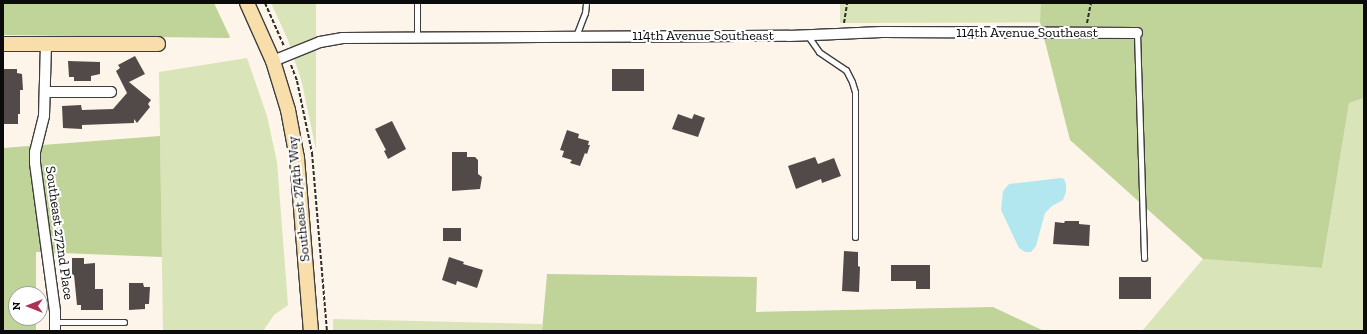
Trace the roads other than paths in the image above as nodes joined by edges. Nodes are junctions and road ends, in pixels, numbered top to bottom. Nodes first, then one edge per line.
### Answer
1 (247, 3) edge
2 (417, 3) edge
3 (586, 3) edge
4 (1137, 33) joint
5 (576, 36) junction
6 (808, 36) junction
7 (417, 38) junction
8 (3, 44) edge
9 (46, 44) junction
10 (158, 44) dead end
11 (273, 61) junction
12 (46, 92) junction
13 (111, 92) dead end
14 (855, 237) dead end
15 (1144, 258) dead end
16 (124, 322) dead end
17 (56, 327) edge
18 (311, 331) edge

1 - 11 main road, Southeast 274th Way
2 - 7 lane
3 - 5 lane
4 - 6 street, 114th Avenue Southeast
4 - 15 lane
5 - 6 street, 114th Avenue Southeast
5 - 7 street, 114th Avenue Southeast
6 - 14 lane
7 - 11 street, 114th Avenue Southeast
8 - 9 main road
9 - 10 main road
9 - 12 street, Southeast 272nd Place
11 - 18 main road, Southeast 274th Way
12 - 13 street
12 - 17 street, Southeast 272nd Place
16 - 17 lane

